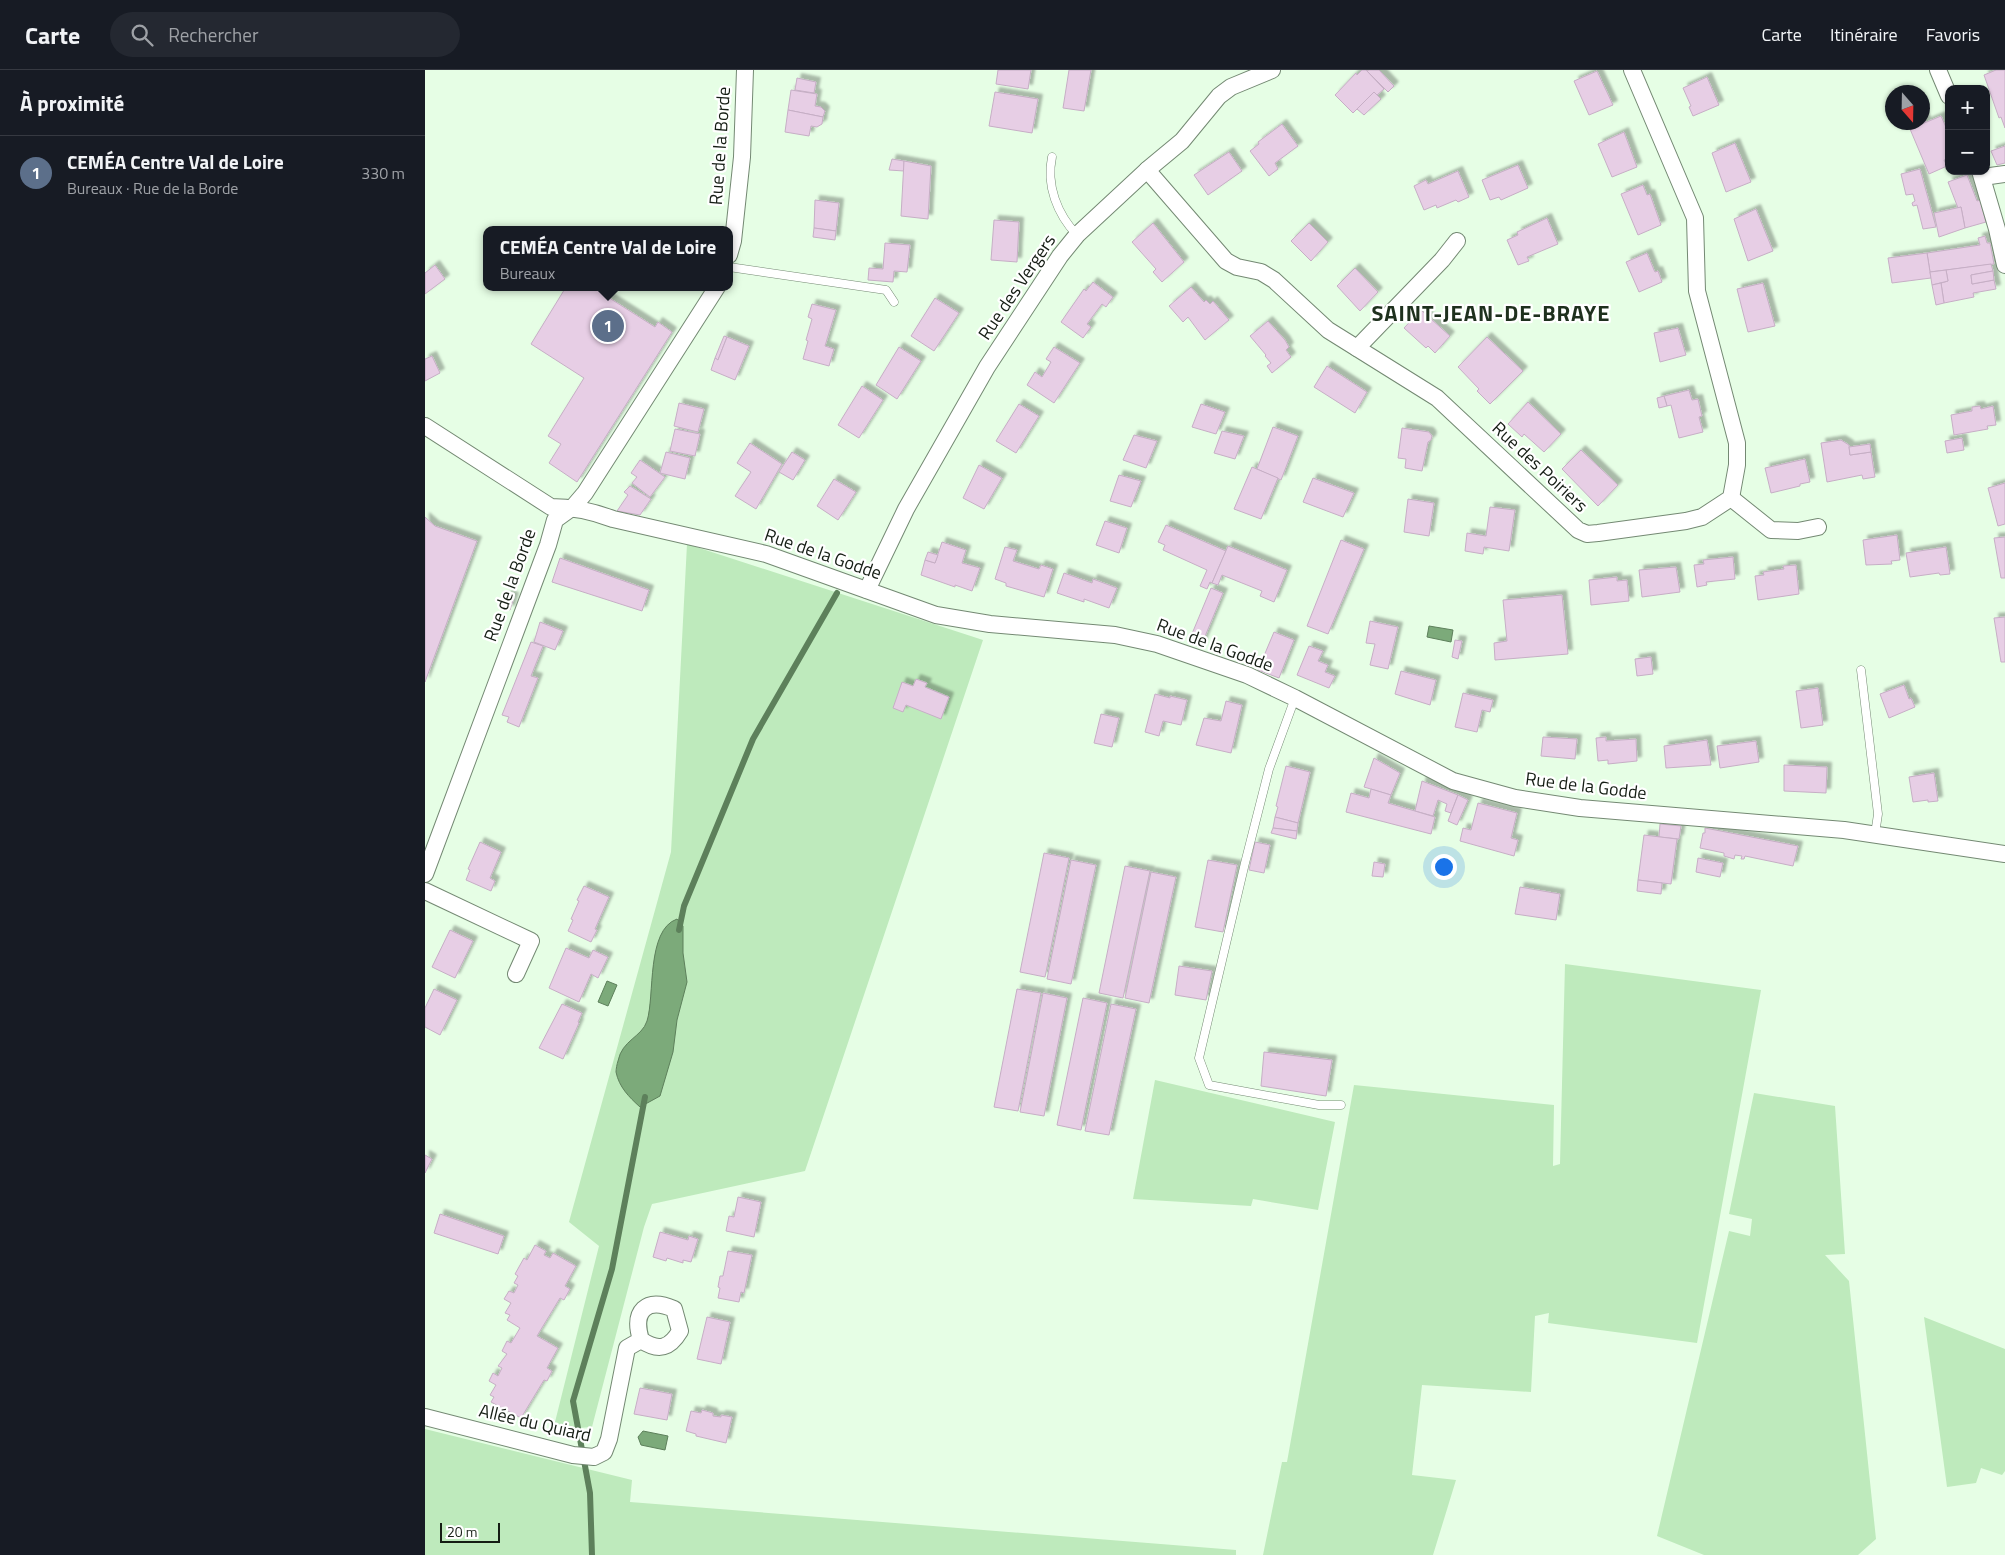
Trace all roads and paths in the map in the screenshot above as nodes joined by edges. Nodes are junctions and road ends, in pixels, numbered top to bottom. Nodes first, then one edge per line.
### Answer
1 (745, 70) edge
2 (1272, 70) edge
3 (1632, 70) edge
4 (1938, 70) edge
5 (1945, 87) edge
6 (1052, 156) dead end
7 (1147, 170) junction
8 (1990, 174) edge
9 (2005, 174) edge
10 (1982, 175) edge
11 (1077, 235) junction
12 (733, 241) edge
13 (1457, 241) dead end
14 (2005, 265) edge
15 (733, 268) edge
16 (714, 291) edge
17 (894, 302) dead end
18 (1357, 348) junction
19 (425, 426) edge
20 (1731, 498) junction
21 (573, 507) junction
22 (1818, 527) dead end
23 (867, 590) junction
24 (1861, 670) dead end
25 (1295, 698) junction
26 (1875, 834) junction
27 (2005, 854) edge
28 (425, 874) edge
29 (425, 891) edge
30 (516, 974) dead end
31 (1341, 1105) dead end
32 (641, 1340) dead end
33 (425, 1417) edge

1 - 12 street, Rue de la Borde
2 - 7 street, Rue des Vergers
3 - 20 street
4 - 5 street
6 - 11 lane
7 - 11 street, Rue des Vergers
7 - 18 street, Rue des Poiriers
8 - 9 street
10 - 14 street
11 - 23 street, Rue des Vergers
13 - 18 street
15 - 17 lane
16 - 21 street, Rue de la Borde
18 - 20 street, Rue des Poiriers
19 - 21 street, Rue de la Godde
20 - 22 street
21 - 23 street, Rue de la Godde
21 - 28 street, Rue de la Borde
23 - 25 street, Rue de la Godde
24 - 26 lane
25 - 26 street, Rue de la Godde
25 - 31 lane
26 - 27 street, Rue de la Godde
29 - 30 street
32 - 33 street, Allée du Quiard

